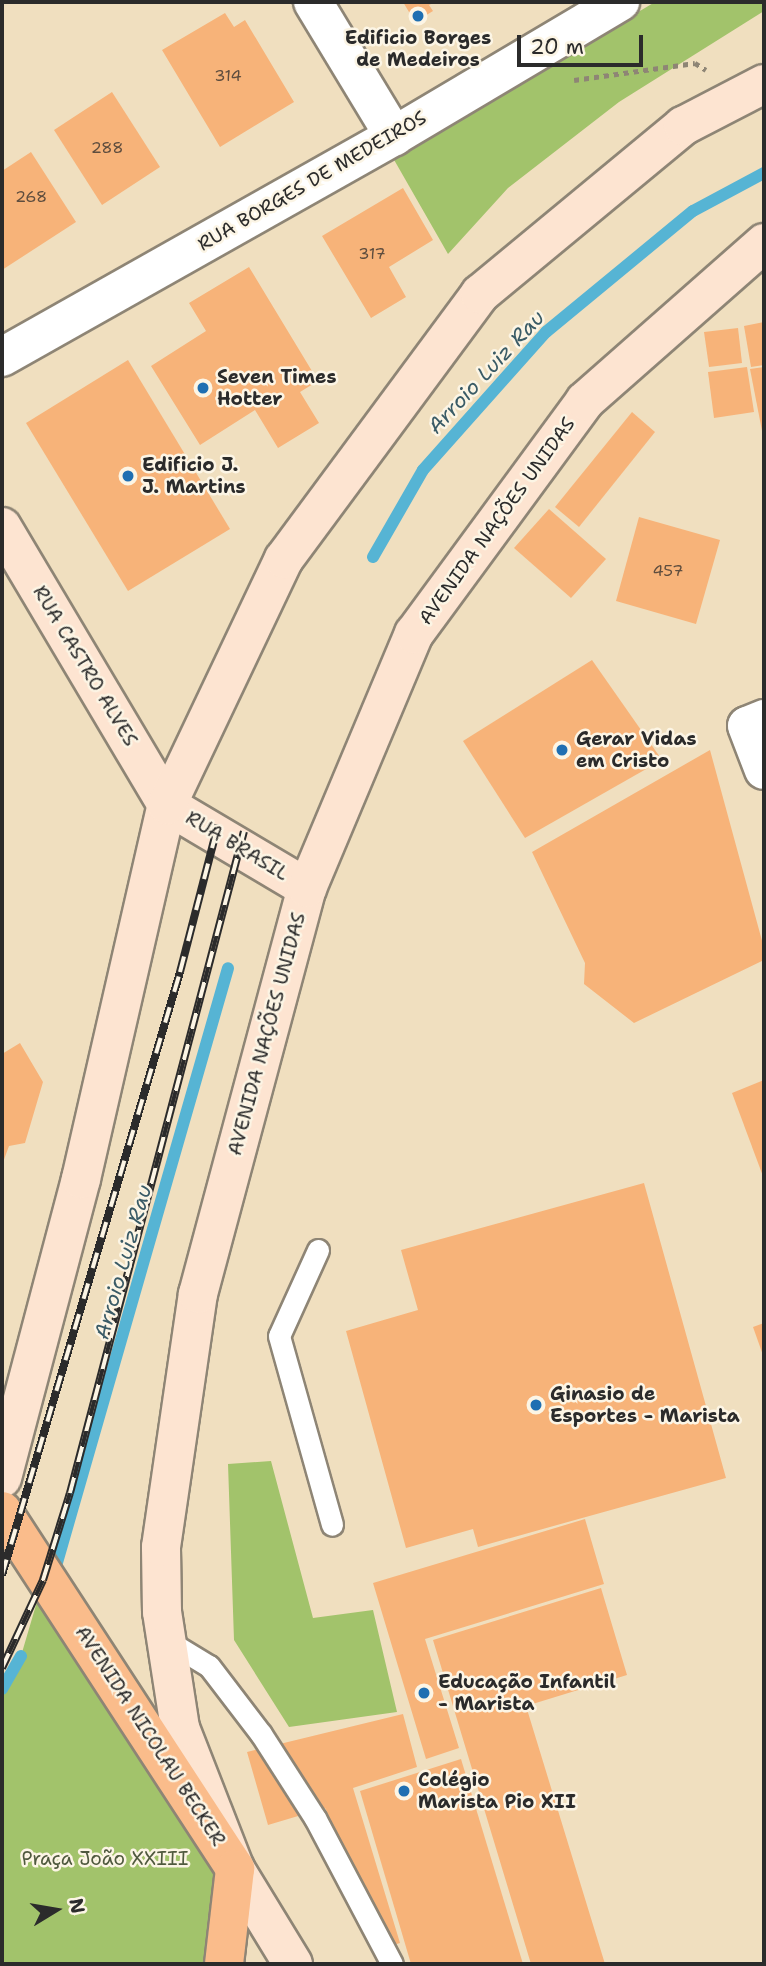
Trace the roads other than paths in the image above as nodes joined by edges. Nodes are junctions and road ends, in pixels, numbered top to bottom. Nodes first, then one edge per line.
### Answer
1 (313, 2) edge
2 (620, 2) edge
3 (755, 89) edge
4 (394, 136) junction
5 (764, 243) edge
6 (2, 357) edge
7 (2, 527) edge
8 (756, 723) edge
9 (764, 770) edge
10 (167, 805) junction
11 (307, 888) junction
12 (318, 1251) dead end
13 (2, 1478) edge
14 (2, 1511) edge
15 (332, 1525) dead end
16 (166, 1640) junction
17 (235, 1869) junction
18 (224, 1964) edge
19 (293, 1964) edge
20 (392, 1964) edge

1 - 4 street
2 - 4 street, RUA BORGES DE MEDEIROS
3 - 10 main road
4 - 6 street, RUA BORGES DE MEDEIROS
5 - 11 main road, AVENIDA NAÇÕES UNIDAS
7 - 10 main road, RUA CASTRO ALVES
8 - 9 street
10 - 11 main road, RUA BRASIL
10 - 13 main road
11 - 16 main road, AVENIDA NAÇÕES UNIDAS
12 - 15 lane
14 - 17 main road, AVENIDA NICOLAU BECKER
16 - 17 main road, AVENIDA NAÇÕES UNIDAS
16 - 20 lane
17 - 18 main road, AVENIDA NAÇÕES UNIDAS
17 - 19 main road, AVENIDA NICOLAU BECKER

